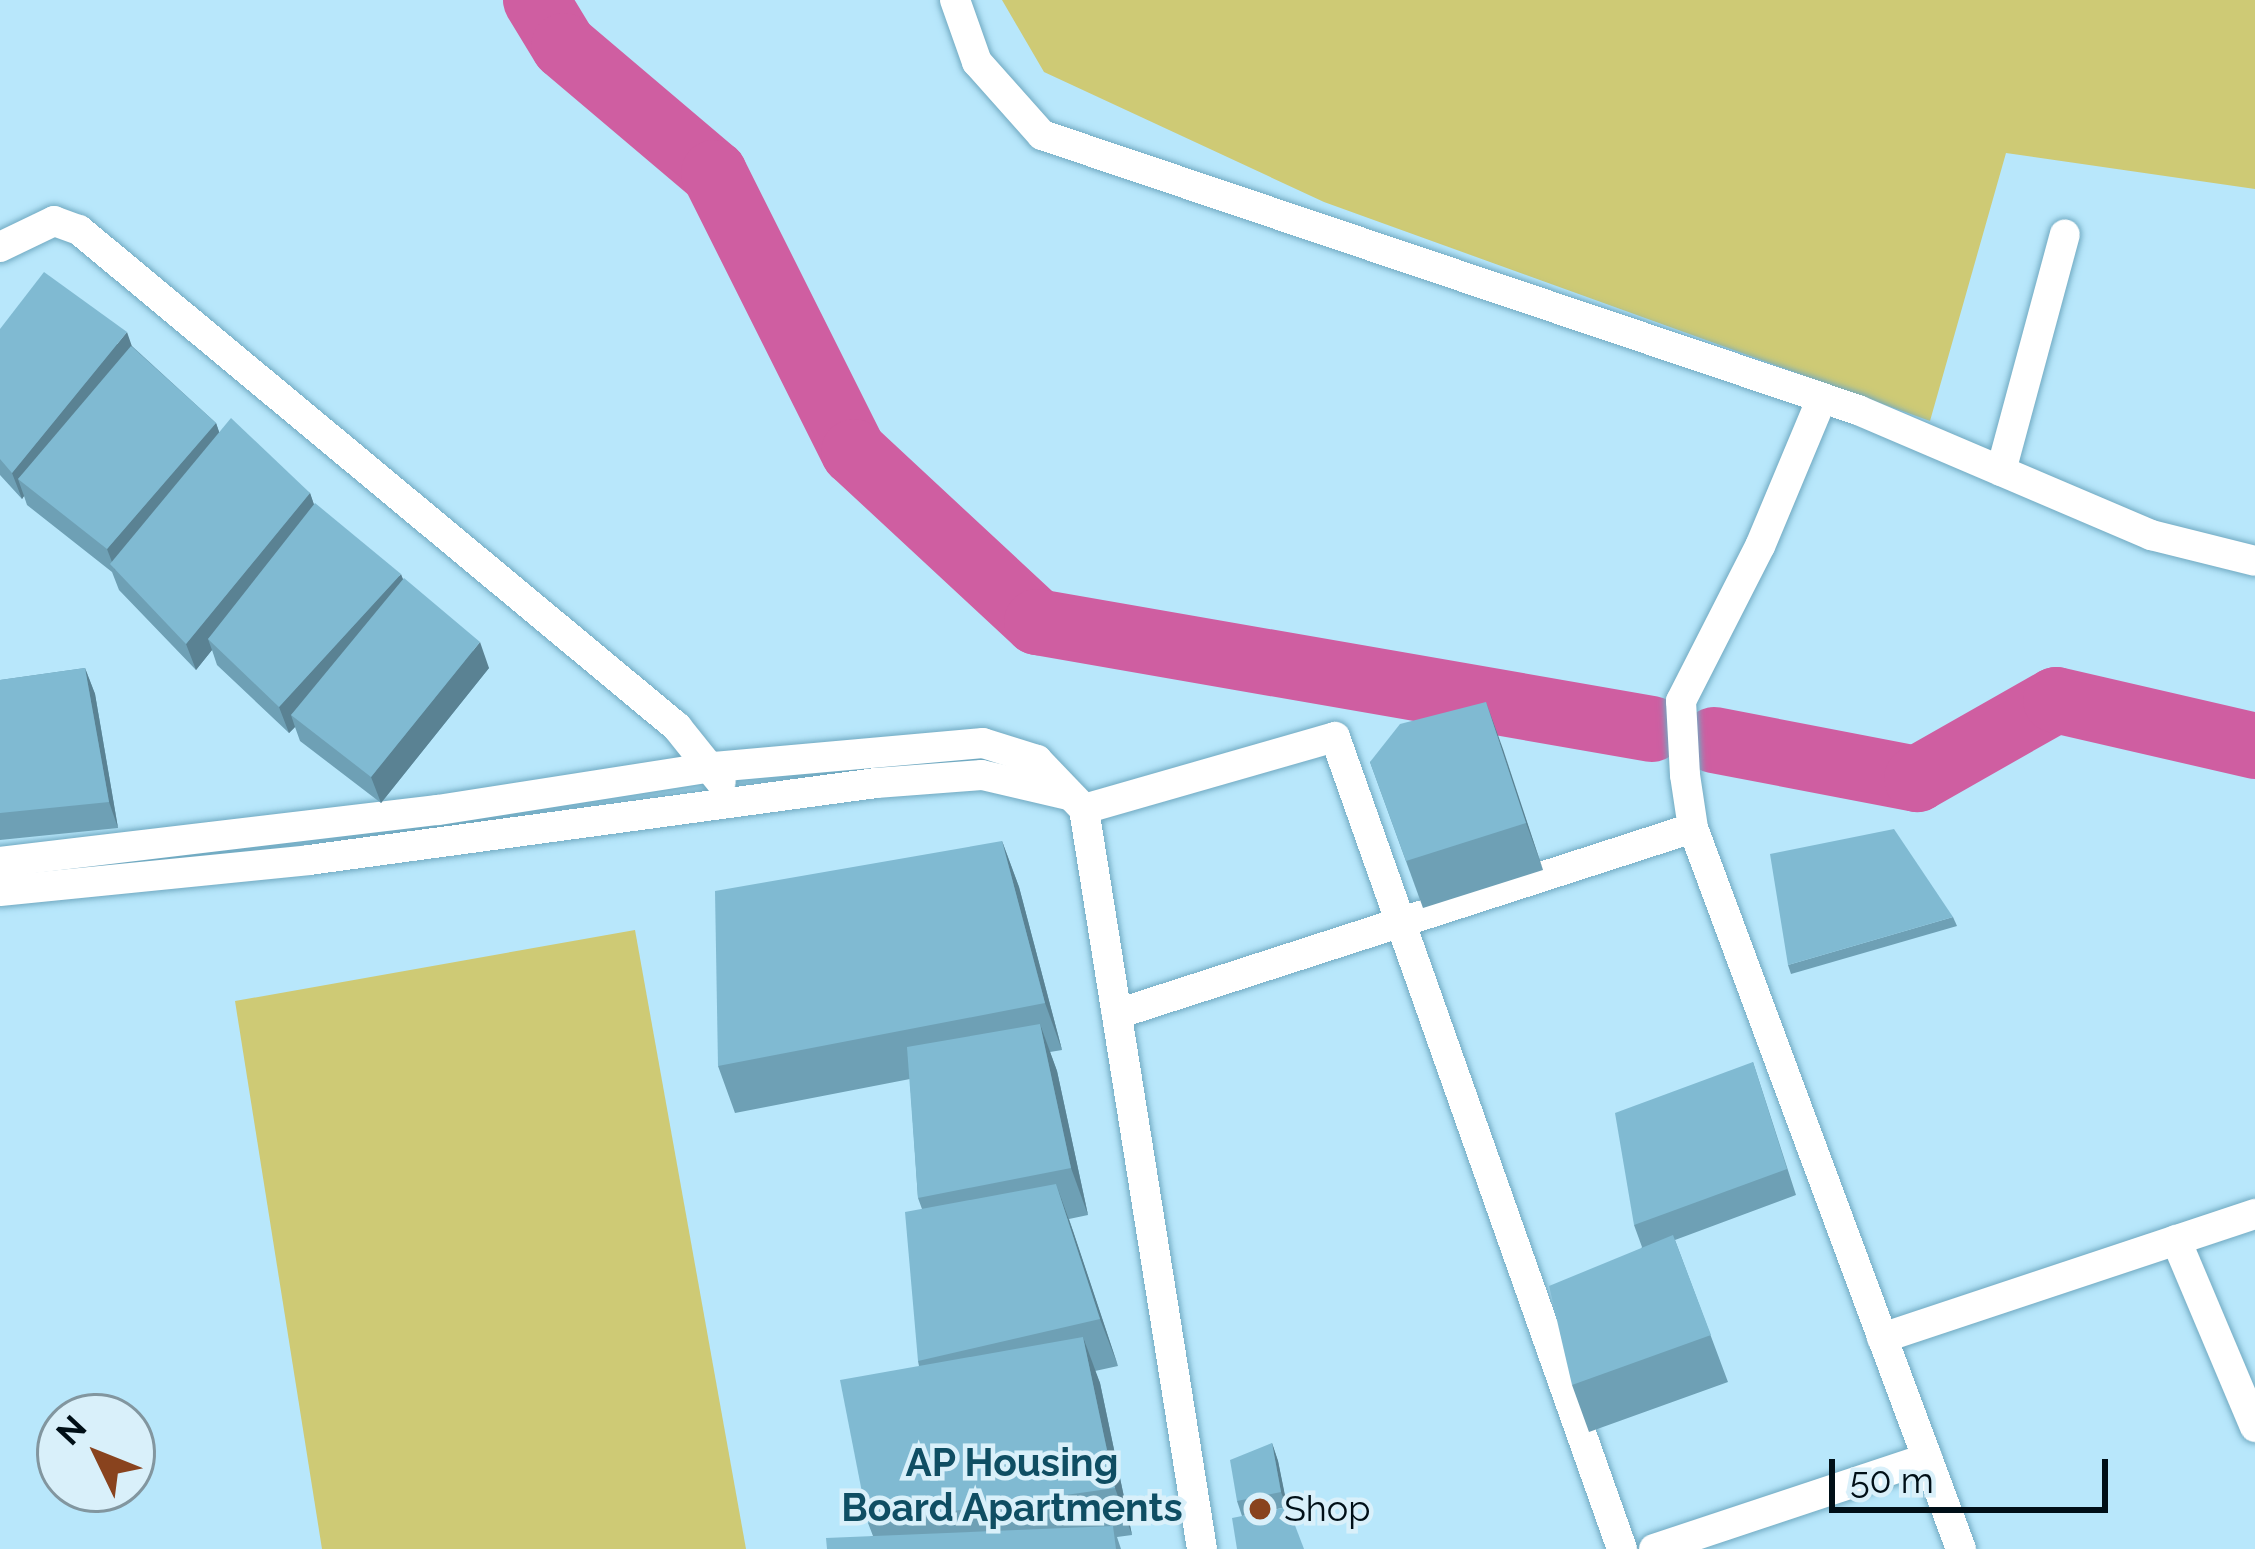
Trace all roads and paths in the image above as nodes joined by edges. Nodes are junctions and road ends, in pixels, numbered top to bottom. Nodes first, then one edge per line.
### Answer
1 (955, 0) edge
2 (2065, 234) dead end
3 (0, 247) edge
4 (1822, 398) junction
5 (2001, 471) junction
6 (2255, 561) edge
7 (714, 767) junction
8 (1076, 802) junction
9 (731, 803) junction
10 (1693, 828) junction
11 (0, 862) edge
12 (0, 892) edge
13 (1404, 922) junction
14 (1117, 1014) junction
15 (2255, 1214) edge
16 (2176, 1240) junction
17 (1882, 1338) junction
18 (2255, 1427) edge
19 (1927, 1458) junction
20 (1202, 1549) edge
21 (1622, 1549) edge
22 (1654, 1549) edge
23 (1961, 1549) edge

1 - 4 street
2 - 5 street
3 - 7 street
4 - 5 street
4 - 10 street
5 - 6 street
7 - 8 street
7 - 9 street
7 - 11 street
8 - 9 street
8 - 13 street
8 - 14 street
9 - 12 street
10 - 13 street
10 - 17 street
13 - 14 street
13 - 21 street
14 - 20 street
15 - 16 street
16 - 17 street
16 - 18 street
17 - 19 street
19 - 22 street
19 - 23 street

